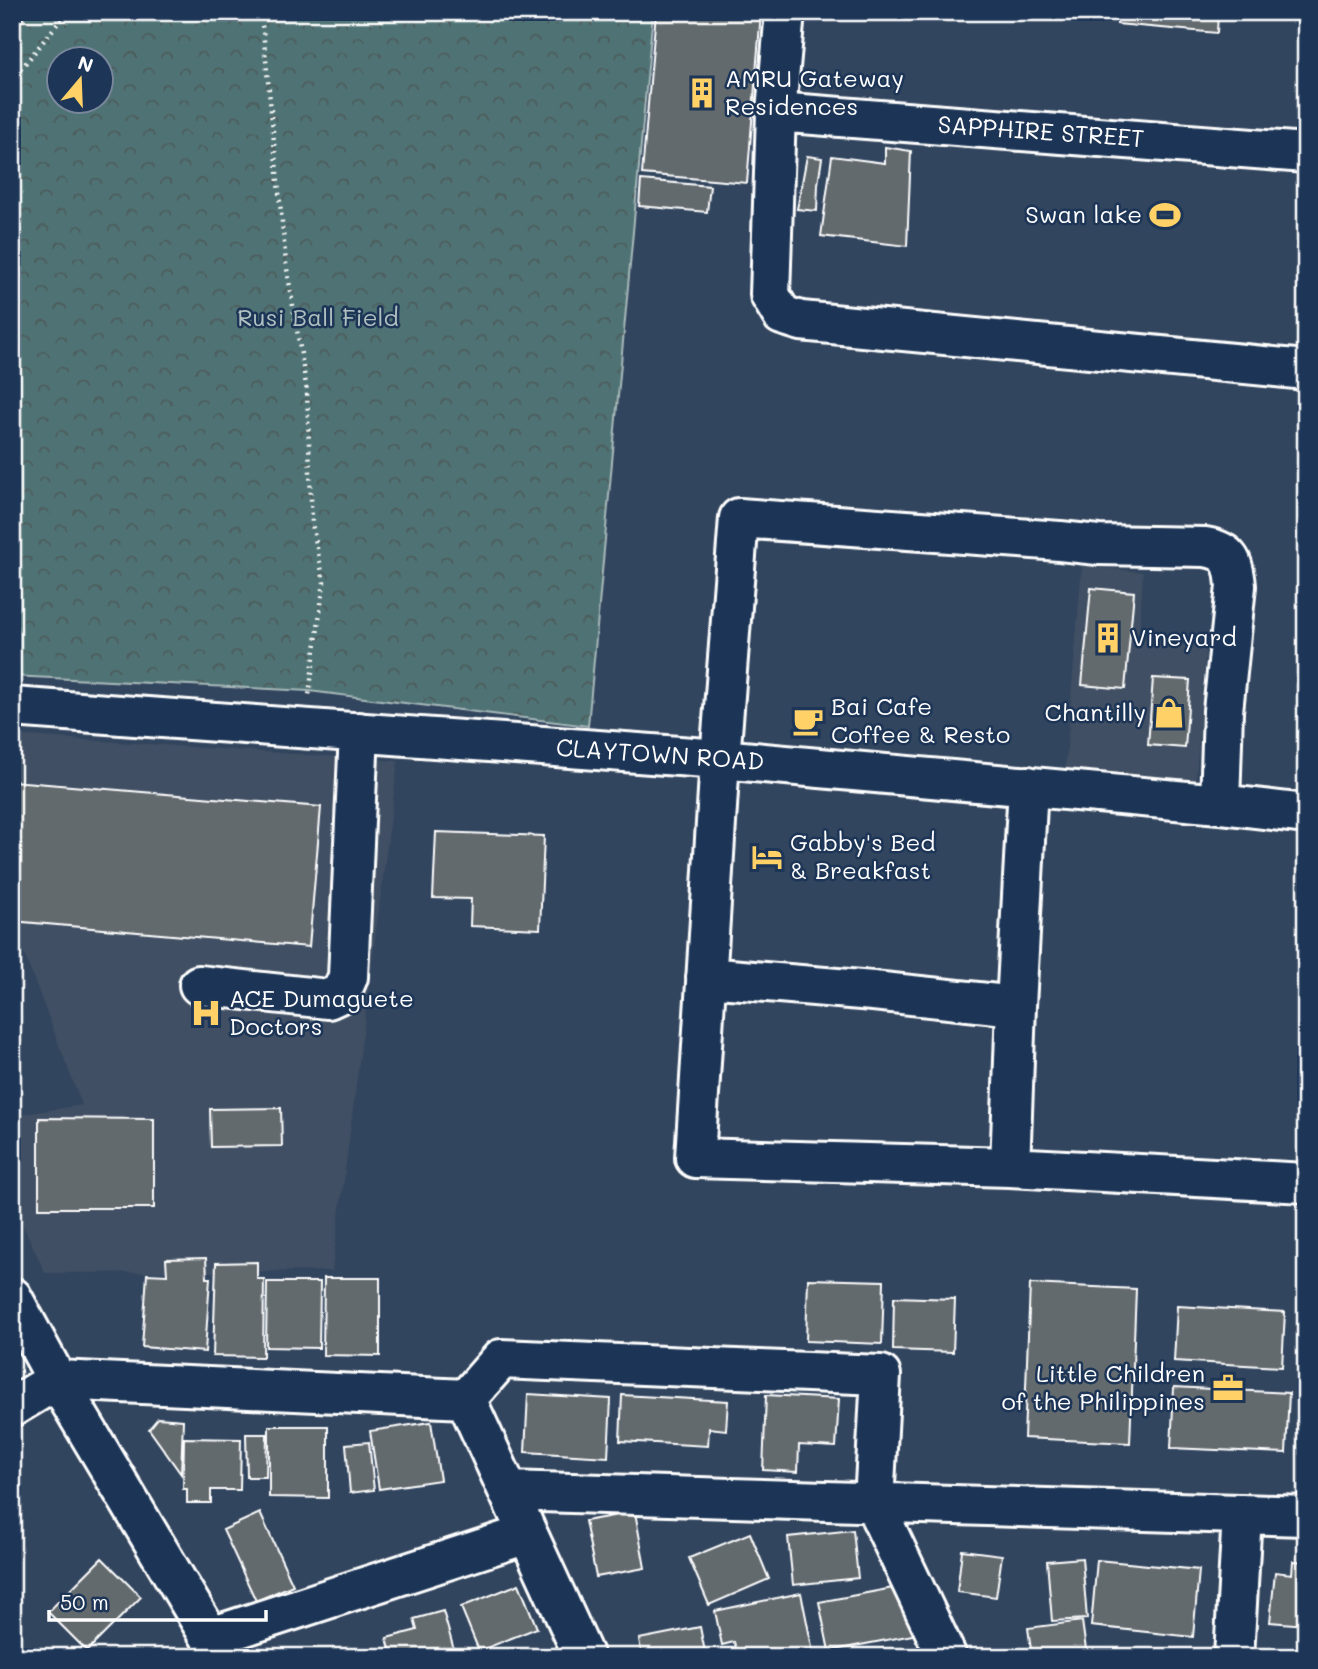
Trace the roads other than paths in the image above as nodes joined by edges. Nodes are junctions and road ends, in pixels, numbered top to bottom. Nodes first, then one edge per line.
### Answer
1 (785, 12) edge
2 (776, 112) junction
3 (1306, 153) edge
4 (1306, 370) edge
5 (12, 707) edge
6 (359, 732) junction
7 (720, 758) junction
8 (1028, 786) junction
9 (1220, 804) junction
10 (1306, 814) edge
11 (706, 976) junction
12 (199, 985) dead end
13 (1016, 1006) junction
14 (1010, 1167) junction
15 (1306, 1183) edge
16 (12, 1297) edge
17 (57, 1380) junction
18 (466, 1399) junction
19 (12, 1407) edge
20 (508, 1491) junction
21 (874, 1503) junction
22 (1242, 1514) junction
23 (1306, 1516) edge
24 (527, 1534) junction
25 (216, 1647) edge
26 (942, 1656) edge
27 (584, 1657) edge
28 (1234, 1657) edge

1 - 2 street
2 - 3 street, SAPPHIRE STREET
2 - 4 street
5 - 6 street, CLAYTOWN ROAD
6 - 7 street, CLAYTOWN ROAD
6 - 12 street
7 - 8 street, CLAYTOWN ROAD
7 - 9 street
7 - 11 street
8 - 9 street, CLAYTOWN ROAD
8 - 13 street
9 - 10 street, CLAYTOWN ROAD
11 - 13 street
11 - 14 street
13 - 14 street
14 - 15 street
16 - 17 street
17 - 18 street
17 - 19 street
17 - 25 street
18 - 20 street
18 - 21 street
20 - 21 street
20 - 24 street
21 - 22 street
21 - 26 street
22 - 23 street
22 - 28 street
24 - 25 street
24 - 27 street

